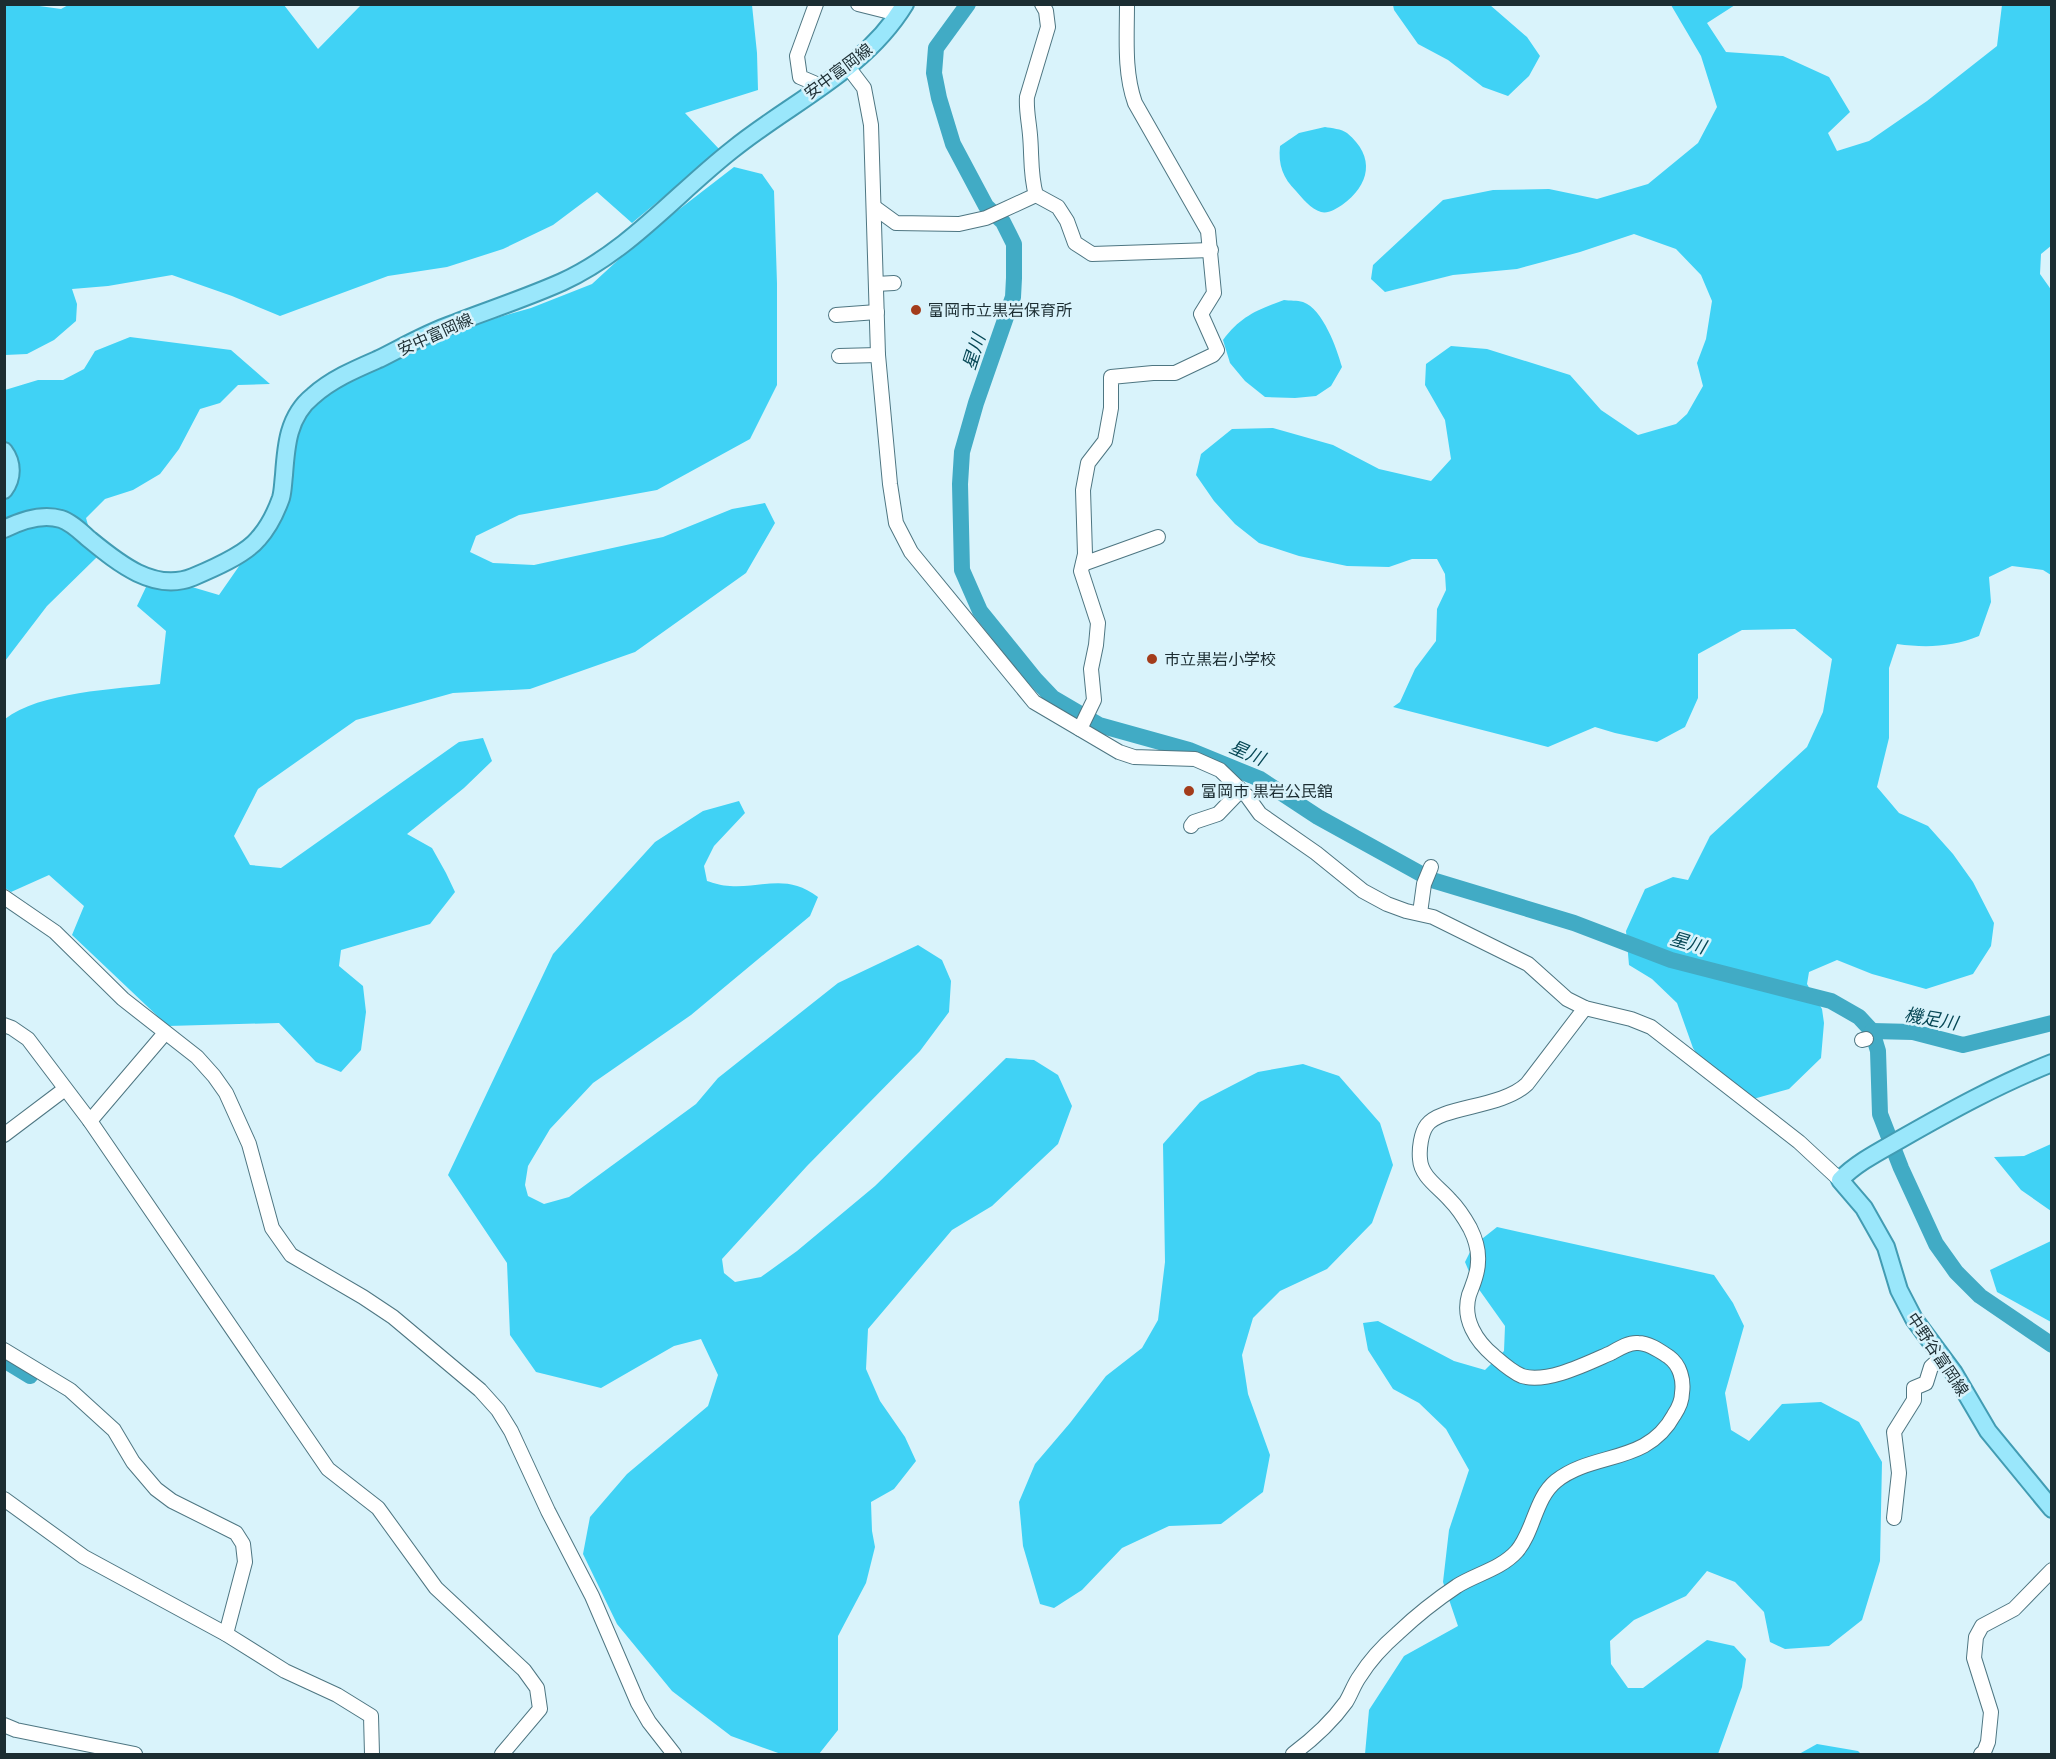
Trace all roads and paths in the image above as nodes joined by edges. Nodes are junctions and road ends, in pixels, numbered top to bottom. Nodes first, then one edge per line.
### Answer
1 (816, 4) edge
2 (1042, 4) edge
3 (1127, 4) edge
4 (866, 6) edge
5 (902, 9) edge
6 (848, 68) junction
7 (821, 86) junction
8 (1036, 195) junction
9 (874, 207) junction
10 (1211, 250) junction
11 (894, 283) dead end
12 (876, 284) junction
13 (877, 312) junction
14 (836, 315) dead end
15 (878, 355) junction
16 (839, 356) dead end
17 (4, 451) edge
18 (4, 490) edge
19 (4, 529) edge
20 (1158, 537) dead end
21 (1083, 564) junction
22 (1080, 727) junction
23 (1240, 790) junction
24 (1191, 826) dead end
25 (1431, 867) dead end
26 (4, 897) edge
27 (1420, 913) junction
28 (1585, 1008) junction
29 (4, 1025) edge
30 (165, 1033) junction
31 (2052, 1063) edge
32 (65, 1089) junction
33 (90, 1121) junction
34 (4, 1135) edge
35 (1840, 1180) junction
36 (4, 1350) edge
37 (1943, 1356) junction
38 (4, 1498) edge
39 (2052, 1509) edge
40 (1894, 1518) dead end
41 (2052, 1570) edge
42 (226, 1634) junction
43 (4, 1725) edge
44 (135, 1755) edge
45 (372, 1755) edge
46 (502, 1755) edge
47 (674, 1755) edge
48 (1293, 1755) edge
49 (1981, 1755) edge

1 - 7 street
2 - 8 street
3 - 10 street
4 - 5 street
5 - 6 main road, 安中富岡線
6 - 7 main road, 安中富岡線
6 - 9 street
7 - 19 main road, 安中富岡線
8 - 9 street
8 - 10 street
9 - 12 street
10 - 21 street
11 - 12 street
12 - 13 street
13 - 14 street
13 - 15 street
15 - 16 street
15 - 22 street
17 - 18 main road
20 - 21 street
21 - 22 street
22 - 23 street
23 - 24 street
23 - 27 street
25 - 27 street
26 - 30 street
27 - 28 street
28 - 35 street
28 - 48 street
29 - 32 street
30 - 33 street
30 - 47 street
31 - 35 main road
32 - 33 street
32 - 34 street
33 - 46 street
35 - 37 main road, 中野谷富岡線
36 - 42 street
37 - 39 main road, 中野谷富岡線
37 - 40 street
38 - 42 street
41 - 49 street
42 - 45 street
43 - 44 street

